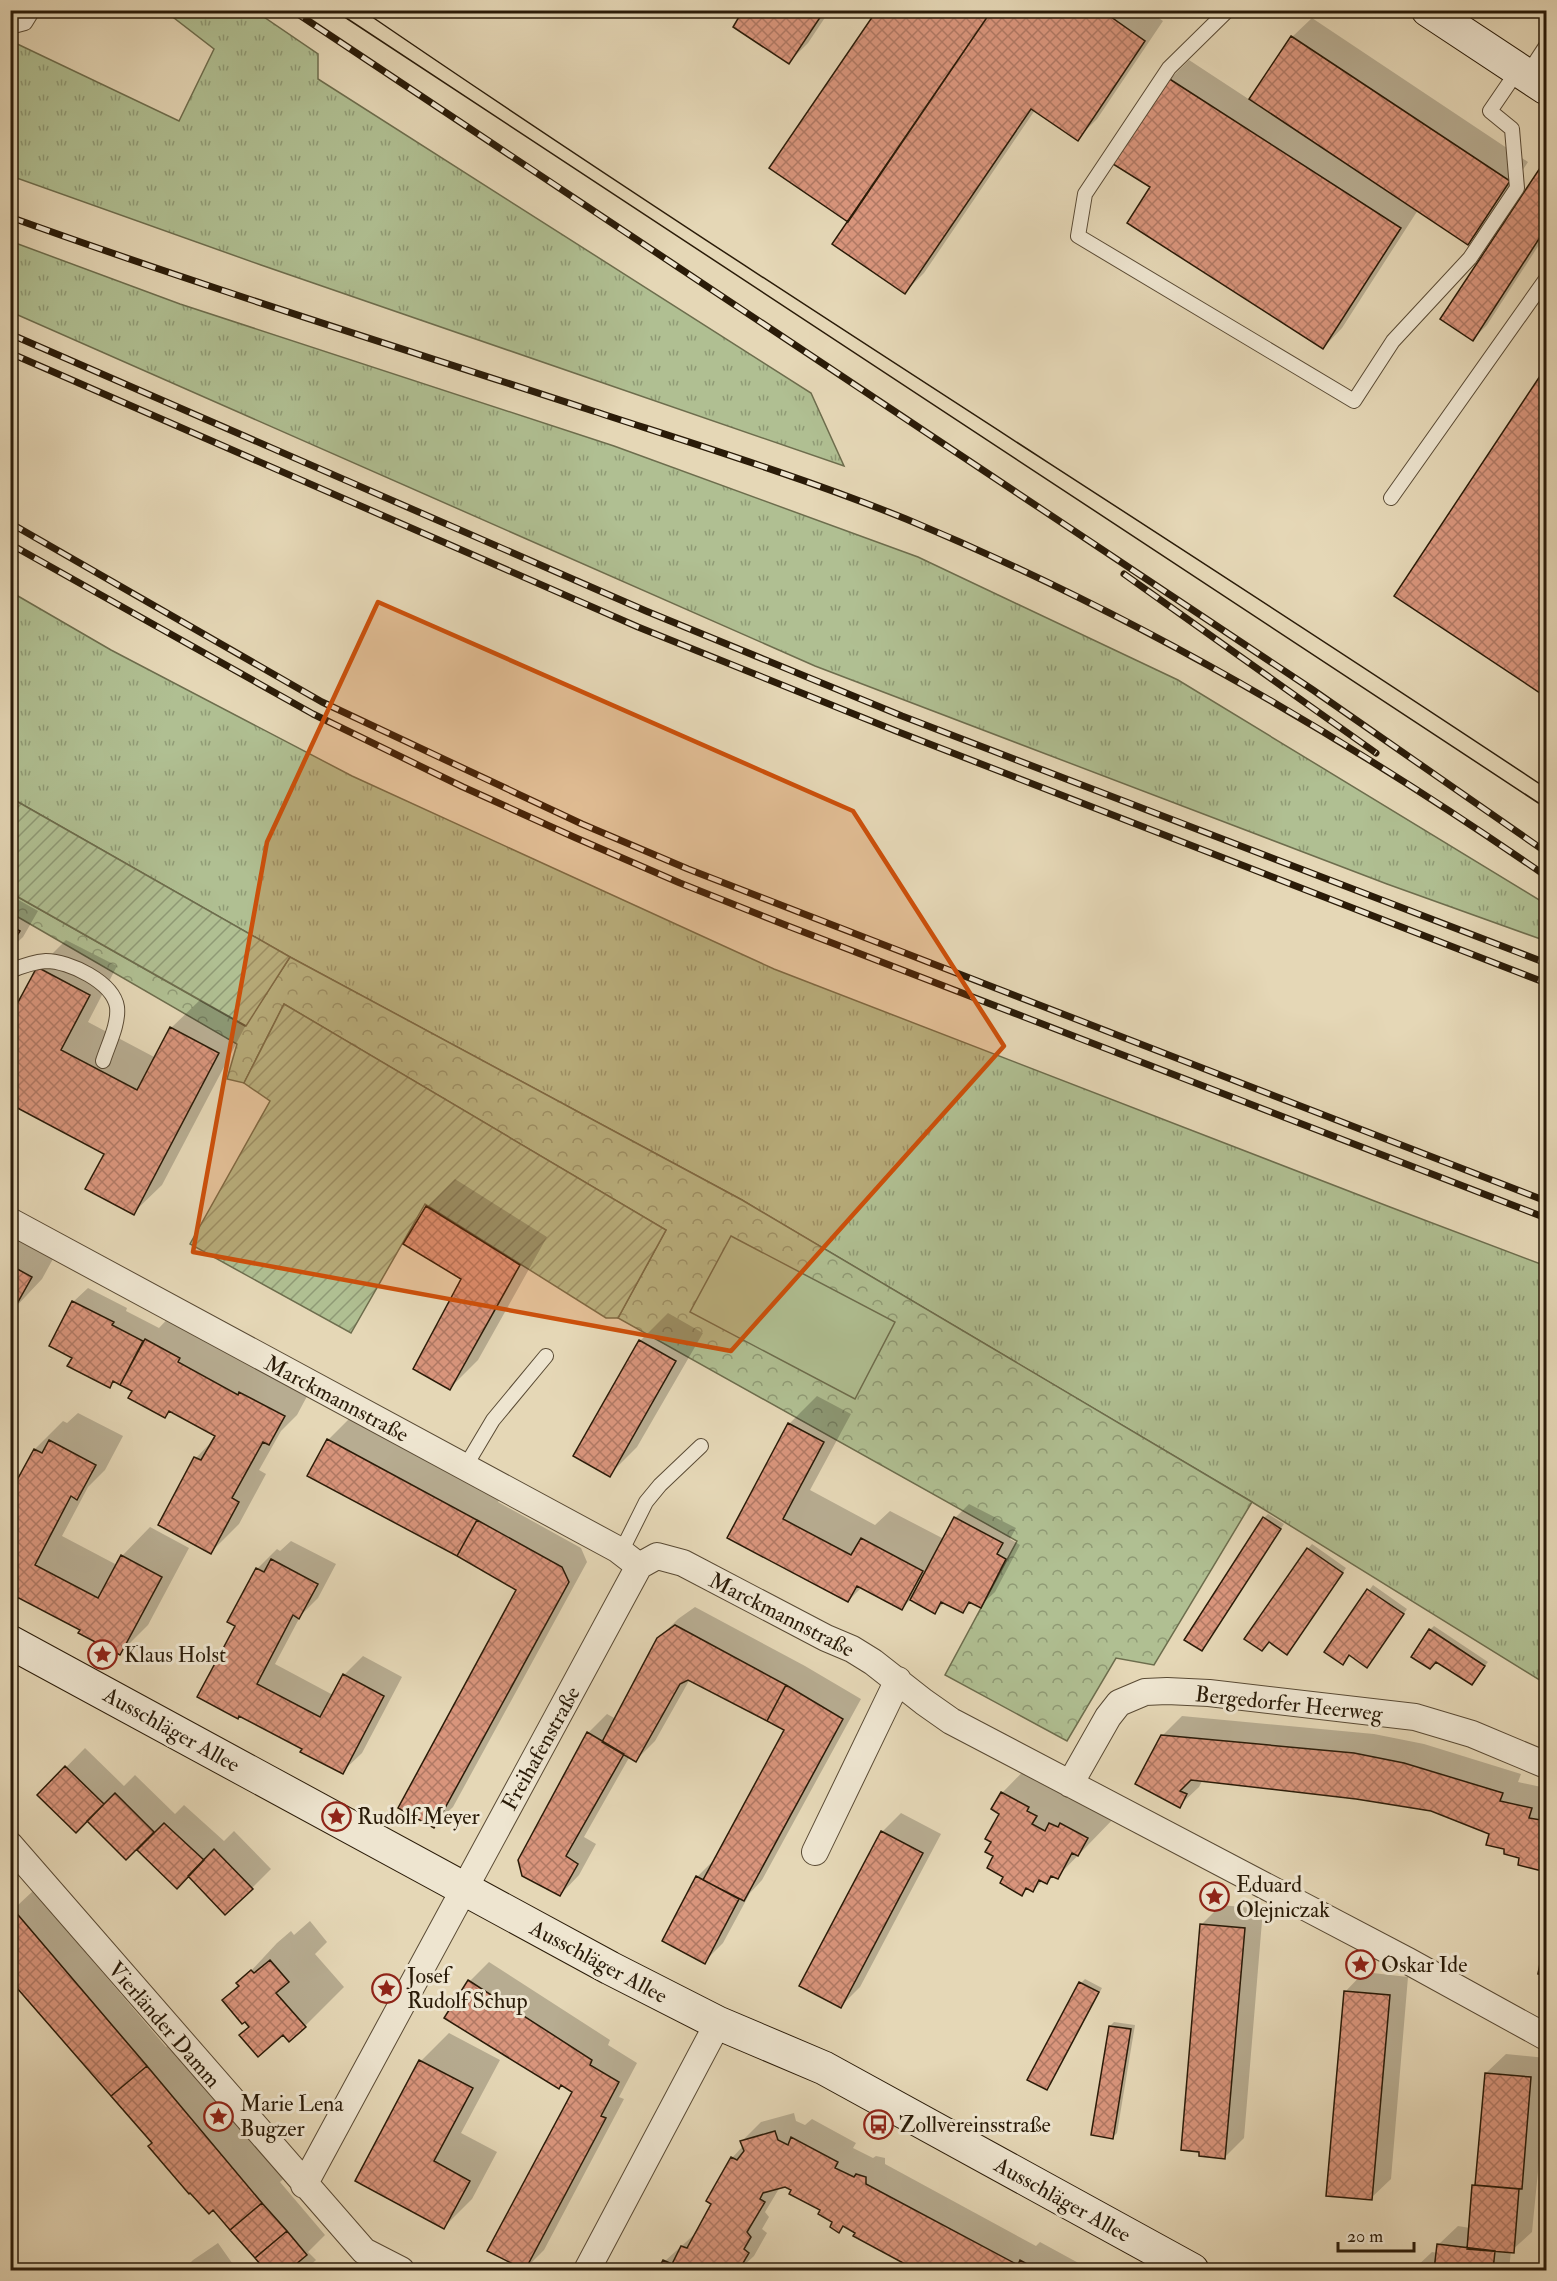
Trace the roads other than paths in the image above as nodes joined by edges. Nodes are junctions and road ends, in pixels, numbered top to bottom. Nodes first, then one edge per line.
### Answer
1 (33, 10) edge
2 (1228, 10) edge
3 (1428, 10) edge
4 (10, 27) edge
5 (1546, 46) edge
6 (1530, 77) edge
7 (1546, 279) edge
8 (1391, 498) dead end
9 (10, 971) edge
10 (103, 1061) dead end
11 (10, 1221) edge
12 (546, 1356) dead end
13 (701, 1446) dead end
14 (465, 1467) junction
15 (630, 1559) junction
16 (10, 1642) edge
17 (898, 1680) junction
18 (1546, 1765) edge
19 (1070, 1784) junction
20 (10, 1845) edge
21 (815, 1852) dead end
22 (464, 1887) junction
23 (718, 2024) junction
24 (1546, 2037) edge
25 (304, 2185) junction
26 (401, 2271) edge
27 (587, 2271) edge
28 (1192, 2271) edge

1 - 4 lane
2 - 6 lane
3 - 6 street
5 - 6 lane
7 - 8 lane
9 - 10 lane
11 - 14 street, Marckmannstraße
12 - 14 lane
13 - 15 lane
14 - 15 street, Marckmannstraße
15 - 17 street, Marckmannstraße
15 - 22 street, Freihafenstraße
16 - 22 street, Ausschläger Allee
17 - 19 street, Marckmannstraße
17 - 21 street
18 - 19 street, Bergedorfer Heerweg
19 - 24 street, Marckmannstraße
20 - 25 street, Vierländer Damm
22 - 23 street, Ausschläger Allee
22 - 25 street, Freihafenstraße
23 - 27 street
23 - 28 street, Ausschläger Allee
25 - 26 street, Vierländer Damm

